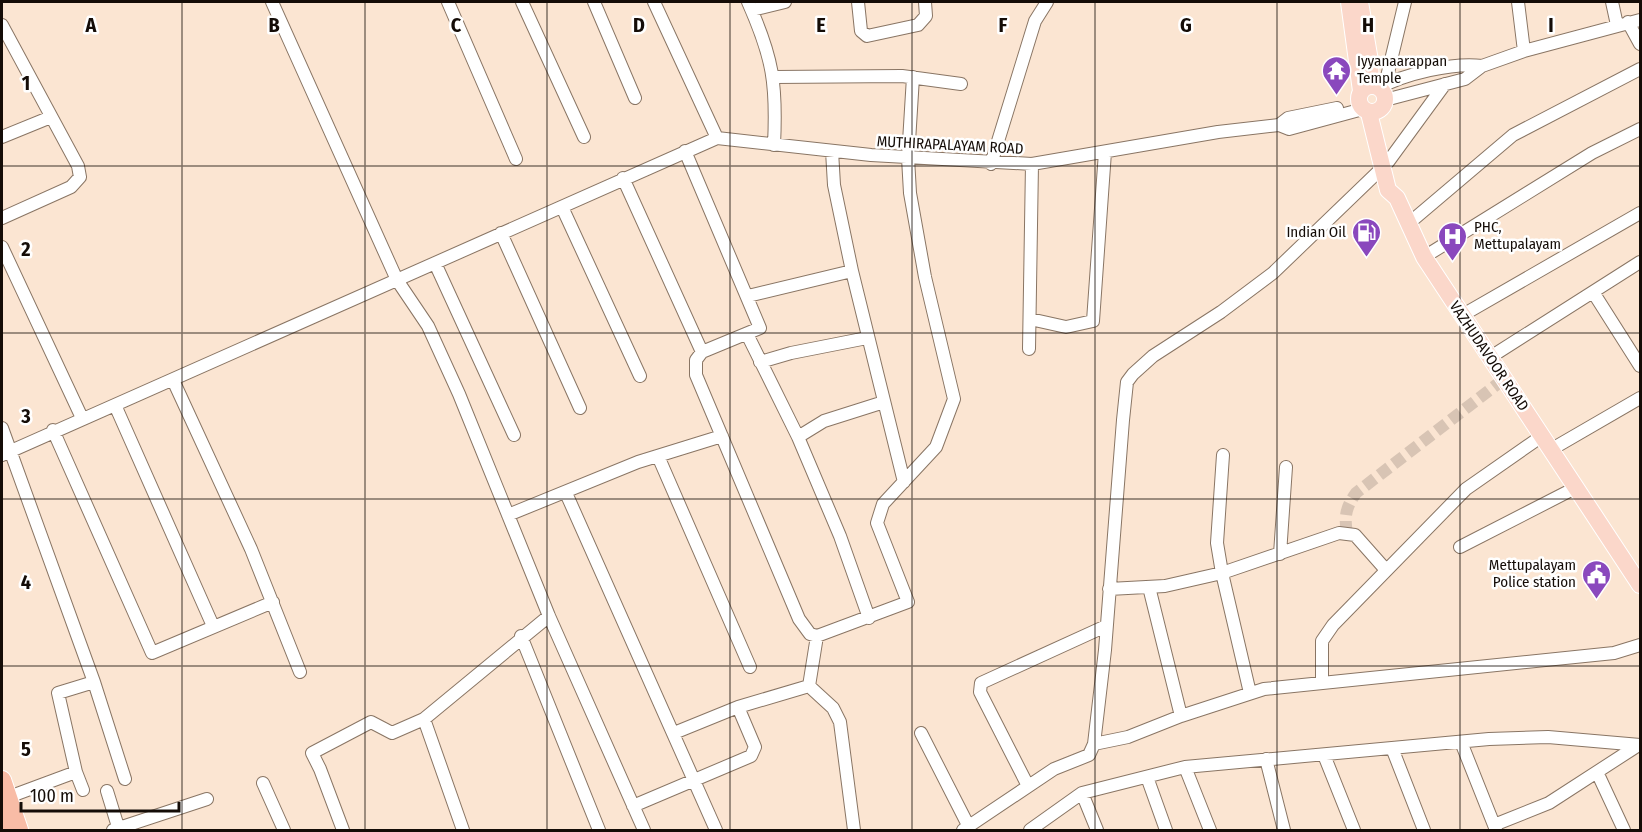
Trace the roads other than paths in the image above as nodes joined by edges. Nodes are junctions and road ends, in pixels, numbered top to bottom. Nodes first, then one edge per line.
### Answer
1 (274, 2) edge
2 (448, 2) edge
3 (522, 2) edge
4 (594, 2) edge
5 (654, 2) edge
6 (785, 2) edge
7 (858, 2) edge
8 (925, 2) edge
9 (1047, 2) edge
10 (1349, 2) edge
11 (1360, 2) edge
12 (1405, 2) edge
13 (1518, 2) edge
14 (1612, 2) edge
15 (750, 6) edge
16 (1628, 22) edge
17 (2, 25) edge
18 (1641, 44) edge
19 (1524, 51) junction
20 (1482, 66) junction
21 (1641, 69) edge
22 (775, 77) junction
23 (913, 77) junction
24 (961, 84) dead end
25 (1445, 84) junction
26 (635, 98) dead end
27 (1372, 99) junction
28 (51, 117) junction
29 (1641, 129) edge
30 (2, 137) edge
31 (584, 137) dead end
32 (717, 138) junction
33 (774, 145) junction
34 (685, 151) junction
35 (832, 151) junction
36 (1105, 152) junction
37 (908, 158) junction
38 (516, 159) dead end
39 (994, 164) junction
40 (1026, 164) junction
41 (1385, 165) junction
42 (623, 178) junction
43 (562, 207) junction
44 (1641, 213) edge
45 (2, 218) edge
46 (1408, 224) junction
47 (501, 233) junction
48 (2, 248) edge
49 (1424, 257) junction
50 (1641, 262) edge
51 (435, 263) junction
52 (852, 271) junction
53 (397, 280) junction
54 (1593, 292) junction
55 (748, 296) junction
56 (1461, 316) junction
57 (1030, 319) junction
58 (747, 334) junction
59 (867, 338) junction
60 (1029, 349) dead end
61 (702, 352) junction
62 (1489, 358) junction
63 (760, 362) junction
64 (1641, 366) edge
65 (640, 376) dead end
66 (173, 380) junction
67 (1641, 398) edge
68 (884, 402) junction
69 (115, 405) junction
70 (580, 408) dead end
71 (82, 418) junction
72 (2, 428) edge
73 (53, 430) junction
74 (514, 435) dead end
75 (722, 436) junction
76 (798, 437) junction
77 (1547, 443) junction
78 (6, 453) edge
79 (1223, 455) dead end
80 (658, 456) junction
81 (1286, 467) dead end
82 (904, 482) junction
83 (1577, 487) junction
84 (566, 493) junction
85 (508, 515) junction
86 (1460, 547) dead end
87 (1280, 554) junction
88 (1386, 570) junction
89 (1222, 573) junction
90 (1641, 585) edge
91 (1149, 587) junction
92 (1109, 589) junction
93 (273, 602) junction
94 (549, 616) junction
95 (869, 618) junction
96 (213, 626) junction
97 (1106, 626) junction
98 (522, 636) junction
99 (817, 636) junction
100 (1641, 645) edge
101 (750, 667) dead end
102 (300, 672) dead end
103 (94, 682) junction
104 (1322, 682) junction
105 (809, 686) junction
106 (1250, 693) junction
107 (738, 707) junction
108 (1181, 716) junction
109 (424, 719) junction
110 (674, 733) junction
111 (921, 733) dead end
112 (1461, 742) junction
113 (1094, 744) junction
114 (1639, 745) edge
115 (1392, 748) junction
116 (1324, 755) junction
117 (1266, 759) junction
118 (1185, 767) junction
119 (76, 772) junction
120 (1597, 772) junction
121 (1147, 777) junction
122 (125, 779) dead end
123 (695, 780) junction
124 (263, 783) dead end
125 (1028, 786) junction
126 (3, 787) edge
127 (83, 790) dead end
128 (107, 791) dead end
129 (1082, 793) junction
130 (207, 799) dead end
131 (633, 806) junction
132 (2, 820) edge
133 (1495, 828) edge
134 (966, 829) edge
135 (117, 830) edge
136 (5, 831) edge
137 (19, 831) edge
138 (284, 831) edge
139 (343, 831) edge
140 (463, 831) edge
141 (599, 831) edge
142 (644, 831) edge
143 (716, 831) edge
144 (854, 831) edge
145 (1030, 831) edge
146 (1097, 831) edge
147 (1166, 831) edge
148 (1210, 831) edge
149 (1284, 831) edge
150 (1354, 831) edge
151 (1424, 831) edge
152 (1624, 831) edge

1 - 53 street
2 - 38 street
3 - 31 street
4 - 26 street
5 - 32 street
6 - 15 street
7 - 8 street
9 - 39 street
10 - 27 main road
11 - 27 main road
12 - 27 street
13 - 19 street
14 - 16 street
15 - 22 street
16 - 18 street
16 - 19 street
17 - 28 street
19 - 20 street
20 - 25 street
20 - 27 street
21 - 46 street
22 - 23 street
22 - 33 street
23 - 24 street
23 - 37 street
25 - 27 street
25 - 41 street
27 - 36 street, MUTHIRAPALAYAM ROAD
27 - 41 main road, VAZHUDAVOOR ROAD
28 - 30 street
28 - 45 street
29 - 49 street
32 - 33 street, MUTHIRAPALAYAM ROAD
32 - 34 street
33 - 35 street, MUTHIRAPALAYAM ROAD
34 - 42 street
34 - 55 street
35 - 37 street, MUTHIRAPALAYAM ROAD
35 - 52 street
36 - 40 street, MUTHIRAPALAYAM ROAD
36 - 57 street
37 - 39 street, MUTHIRAPALAYAM ROAD
37 - 82 street
39 - 40 street, MUTHIRAPALAYAM ROAD
40 - 57 street
41 - 46 main road, VAZHUDAVOOR ROAD
41 - 92 street
42 - 43 street
42 - 61 street
43 - 47 street
43 - 65 street
44 - 56 street
46 - 49 main road, VAZHUDAVOOR ROAD
47 - 51 street
47 - 70 street
48 - 71 street
49 - 56 main road, VAZHUDAVOOR ROAD
50 - 54 street
51 - 53 street
51 - 74 street
52 - 55 street
52 - 59 street
53 - 66 street
53 - 85 street
54 - 62 street
54 - 64 street
55 - 58 street
56 - 62 main road, VAZHUDAVOOR ROAD
57 - 60 street
58 - 61 street
58 - 63 street
59 - 63 street
59 - 68 street
61 - 75 street
62 - 77 main road, VAZHUDAVOOR ROAD
63 - 76 street
66 - 69 street
66 - 93 street
67 - 77 street
68 - 76 street
68 - 82 street
69 - 71 street
69 - 96 street
71 - 73 street
72 - 78 street
73 - 78 street
73 - 96 street
75 - 80 street
75 - 99 street
76 - 95 street
77 - 83 main road, VAZHUDAVOOR ROAD
77 - 88 street
78 - 103 street
79 - 89 street
80 - 84 street
80 - 101 street
81 - 87 street
82 - 95 street
83 - 86 street
83 - 90 main road, VAZHUDAVOOR ROAD
84 - 85 street
84 - 110 street
85 - 94 street
87 - 88 street
87 - 89 street
88 - 104 street
89 - 91 street
89 - 106 street
91 - 92 street
91 - 108 street
92 - 97 street
93 - 96 street
93 - 102 street
94 - 98 street
94 - 131 street
95 - 99 street
97 - 113 street
97 - 125 street
98 - 109 street
98 - 141 street
99 - 105 street
100 - 104 street
103 - 119 street
103 - 122 street
104 - 106 street
105 - 107 street
105 - 144 street
106 - 108 street
107 - 110 street
107 - 123 street
108 - 113 street
109 - 139 street
109 - 140 street
110 - 123 street
111 - 134 street
112 - 114 street
112 - 115 street
112 - 133 street
113 - 125 street
114 - 120 street
115 - 116 street
115 - 151 street
116 - 117 street
116 - 150 street
117 - 118 street
117 - 149 street
118 - 121 street
118 - 148 street
119 - 126 street
119 - 127 street
120 - 133 street
120 - 152 street
121 - 129 street
121 - 147 street
123 - 131 street
123 - 143 street
124 - 138 street
125 - 134 street
126 - 137 highway
128 - 135 street
129 - 145 street
129 - 146 street
130 - 135 street
131 - 142 street
132 - 136 highway

